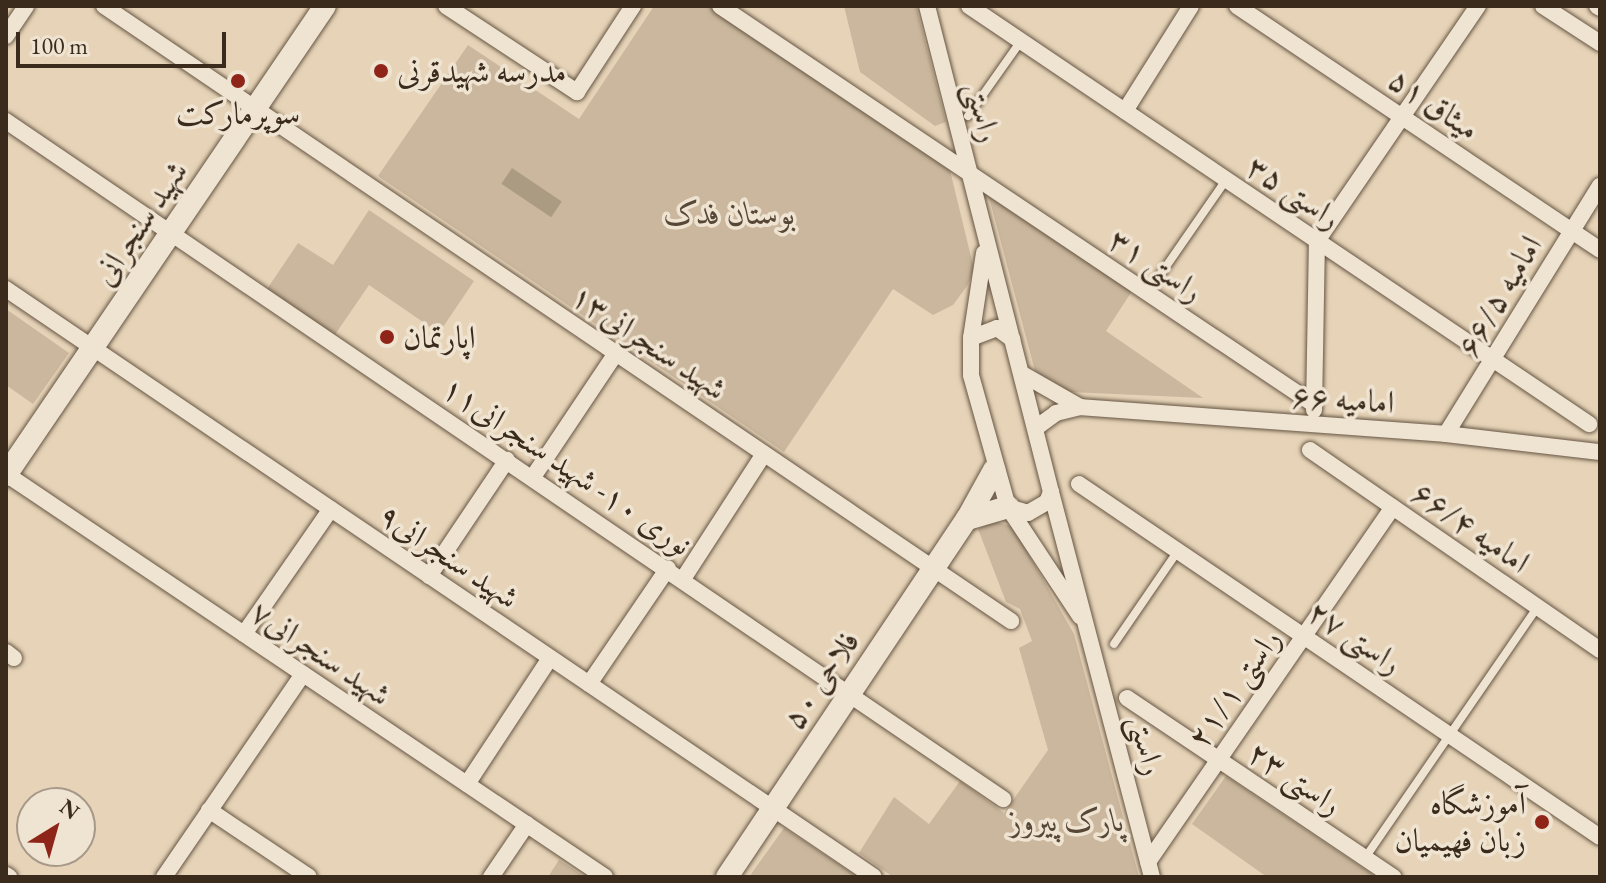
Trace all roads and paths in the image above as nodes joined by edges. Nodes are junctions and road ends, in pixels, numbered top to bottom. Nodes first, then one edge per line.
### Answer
1 (26, 6) edge
2 (104, 6) edge
3 (325, 6) edge
4 (446, 6) edge
5 (633, 6) edge
6 (927, 6) edge
7 (969, 6) edge
8 (1191, 6) edge
9 (1237, 6) edge
10 (1478, 6) edge
11 (1543, 6) edge
12 (728, 8) edge
13 (6, 36) edge
14 (1021, 41) junction
15 (1600, 43) edge
16 (255, 108) junction
17 (1125, 111) junction
18 (968, 116) dead end
19 (1403, 116) junction
20 (6, 121) edge
21 (970, 173) junction
22 (1226, 180) junction
23 (1600, 186) edge
24 (1572, 230) junction
25 (984, 231) junction
26 (172, 233) junction
27 (1317, 241) junction
28 (1600, 250) edge
29 (6, 289) edge
30 (1147, 294) junction
31 (971, 338) junction
32 (1012, 339) junction
33 (94, 349) junction
34 (616, 353) junction
35 (1494, 360) junction
36 (1024, 375) junction
37 (1312, 403) junction
38 (1080, 407) junction
39 (1589, 424) dead end
40 (1319, 425) junction
41 (1037, 427) junction
42 (1446, 434) junction
43 (1310, 450) dead end
44 (1600, 452) edge
45 (764, 454) junction
46 (507, 460) junction
47 (994, 470) junction
48 (6, 475) edge
49 (533, 477) junction
50 (1079, 484) dead end
51 (1051, 492) junction
52 (1008, 507) junction
53 (1393, 507) junction
54 (331, 509) junction
55 (967, 519) junction
56 (1178, 551) junction
57 (668, 568) junction
58 (934, 569) junction
59 (429, 576) junction
60 (683, 579) junction
61 (1538, 607) junction
62 (1011, 621) dead end
63 (1087, 627) junction
64 (244, 634) junction
65 (1304, 636) junction
66 (1114, 644) dead end
67 (1600, 650) edge
68 (550, 658) junction
69 (303, 674) junction
70 (589, 684) junction
71 (851, 692) junction
72 (1127, 698) dead end
73 (1450, 735) junction
74 (1218, 760) junction
75 (467, 784) junction
76 (1003, 799) dead end
77 (773, 809) junction
78 (209, 810) junction
79 (527, 824) junction
80 (1600, 837) edge
81 (1365, 858) junction
82 (1150, 870) edge
83 (164, 877) edge
84 (309, 877) edge
85 (491, 877) edge
86 (605, 877) edge
87 (727, 877) edge
88 (874, 877) edge
89 (1393, 877) edge

1 - 13 street
2 - 16 street, شهید سنجرانی۱۳
3 - 16 street, شهید سنجرانی
4 - 5 street
6 - 21 street, راستی
7 - 14 street, راستی ۳۵
8 - 17 street
9 - 19 street, میثاق ۵۱
10 - 19 street
11 - 15 street
12 - 21 street, راستی ۳۱
14 - 17 street, راستی ۳۵
14 - 18 lane
16 - 26 street, شهید سنجرانی
16 - 34 street, شهید سنجرانی۱۳
17 - 22 street, راستی ۳۵
19 - 24 street, میثاق ۵۱
19 - 27 street
20 - 26 street, نوری ۱۰- شهید سنجرانی۱۱
21 - 25 street, راستی
21 - 30 street, راستی ۳۱
22 - 27 street, راستی ۳۵
22 - 30 lane
23 - 24 street, امامیه ۶۶/۵
24 - 28 street, میثاق ۵۱
24 - 35 street, امامیه ۶۶/۵
25 - 31 street, راستی
25 - 32 street, راستی
26 - 33 street, شهید سنجرانی
26 - 46 street, نوری ۱۰- شهید سنجرانی۱۱
27 - 35 street, راستی ۳۵
27 - 37 street
29 - 33 street, شهید سنجرانی۹
30 - 37 street, راستی ۳۱
31 - 32 street
31 - 47 street, راستی
32 - 36 street, راستی
33 - 48 street, شهید سنجرانی
33 - 54 street, شهید سنجرانی۹
34 - 45 street, شهید سنجرانی۱۳
34 - 49 street
35 - 39 street, راستی ۳۵
35 - 42 street, امامیه ۶۶/۵
36 - 38 street
36 - 41 street, راستی
37 - 40 street
38 - 40 street, امامیه ۶۶
38 - 41 street
40 - 42 street, امامیه ۶۶
41 - 51 street, راستی
42 - 44 street, امامیه ۶۶
43 - 53 street, امامیه ۶۶/۴
45 - 58 street, شهید سنجرانی۱۳
45 - 60 street
46 - 49 street, نوری ۱۰- شهید سنجرانی۱۱
46 - 59 street
47 - 52 street, راستی
47 - 55 street, فلاحی ۵۰
48 - 64 street, شهید سنجرانی۷
49 - 57 street, نوری ۱۰- شهید سنجرانی۱۱
50 - 56 street, راستی ۲۷
51 - 52 street
51 - 63 street, راستی
52 - 55 street
52 - 63 street, راستی
53 - 61 street, امامیه ۶۶/۴
53 - 65 street, راستی ۲۱/۱
54 - 59 street, شهید سنجرانی۹
54 - 64 street
55 - 58 street, فلاحی ۵۰
56 - 65 street, راستی ۲۷
56 - 66 lane
57 - 60 street, نوری ۱۰- شهید سنجرانی۱۱
57 - 70 street
58 - 62 street, شهید سنجرانی۱۳
58 - 71 street, فلاحی ۵۰
59 - 68 street, شهید سنجرانی۹
60 - 71 street, نوری ۱۰- شهید سنجرانی۱۱
61 - 67 street, امامیه ۶۶/۴
61 - 73 lane
63 - 82 street, راستی
64 - 69 street, شهید سنجرانی۷
65 - 73 street, راستی ۲۷
65 - 74 street, راستی ۲۱/۱
68 - 70 street, شهید سنجرانی۹
68 - 75 street
69 - 75 street, شهید سنجرانی۷
69 - 78 street
70 - 77 street, شهید سنجرانی۹
71 - 76 street, نوری ۱۰- شهید سنجرانی۱۱
71 - 77 street, فلاحی ۵۰
72 - 74 street, راستی ۲۳
73 - 80 street, راستی ۲۷
73 - 81 lane
74 - 81 street, راستی ۲۳
74 - 82 street, راستی ۲۱/۱
75 - 79 street, شهید سنجرانی۷
77 - 87 street, فلاحی ۵۰
77 - 88 street, شهید سنجرانی۹
78 - 83 street
78 - 84 street
79 - 85 street
79 - 86 street, شهید سنجرانی۷
81 - 89 street, راستی ۲۳

